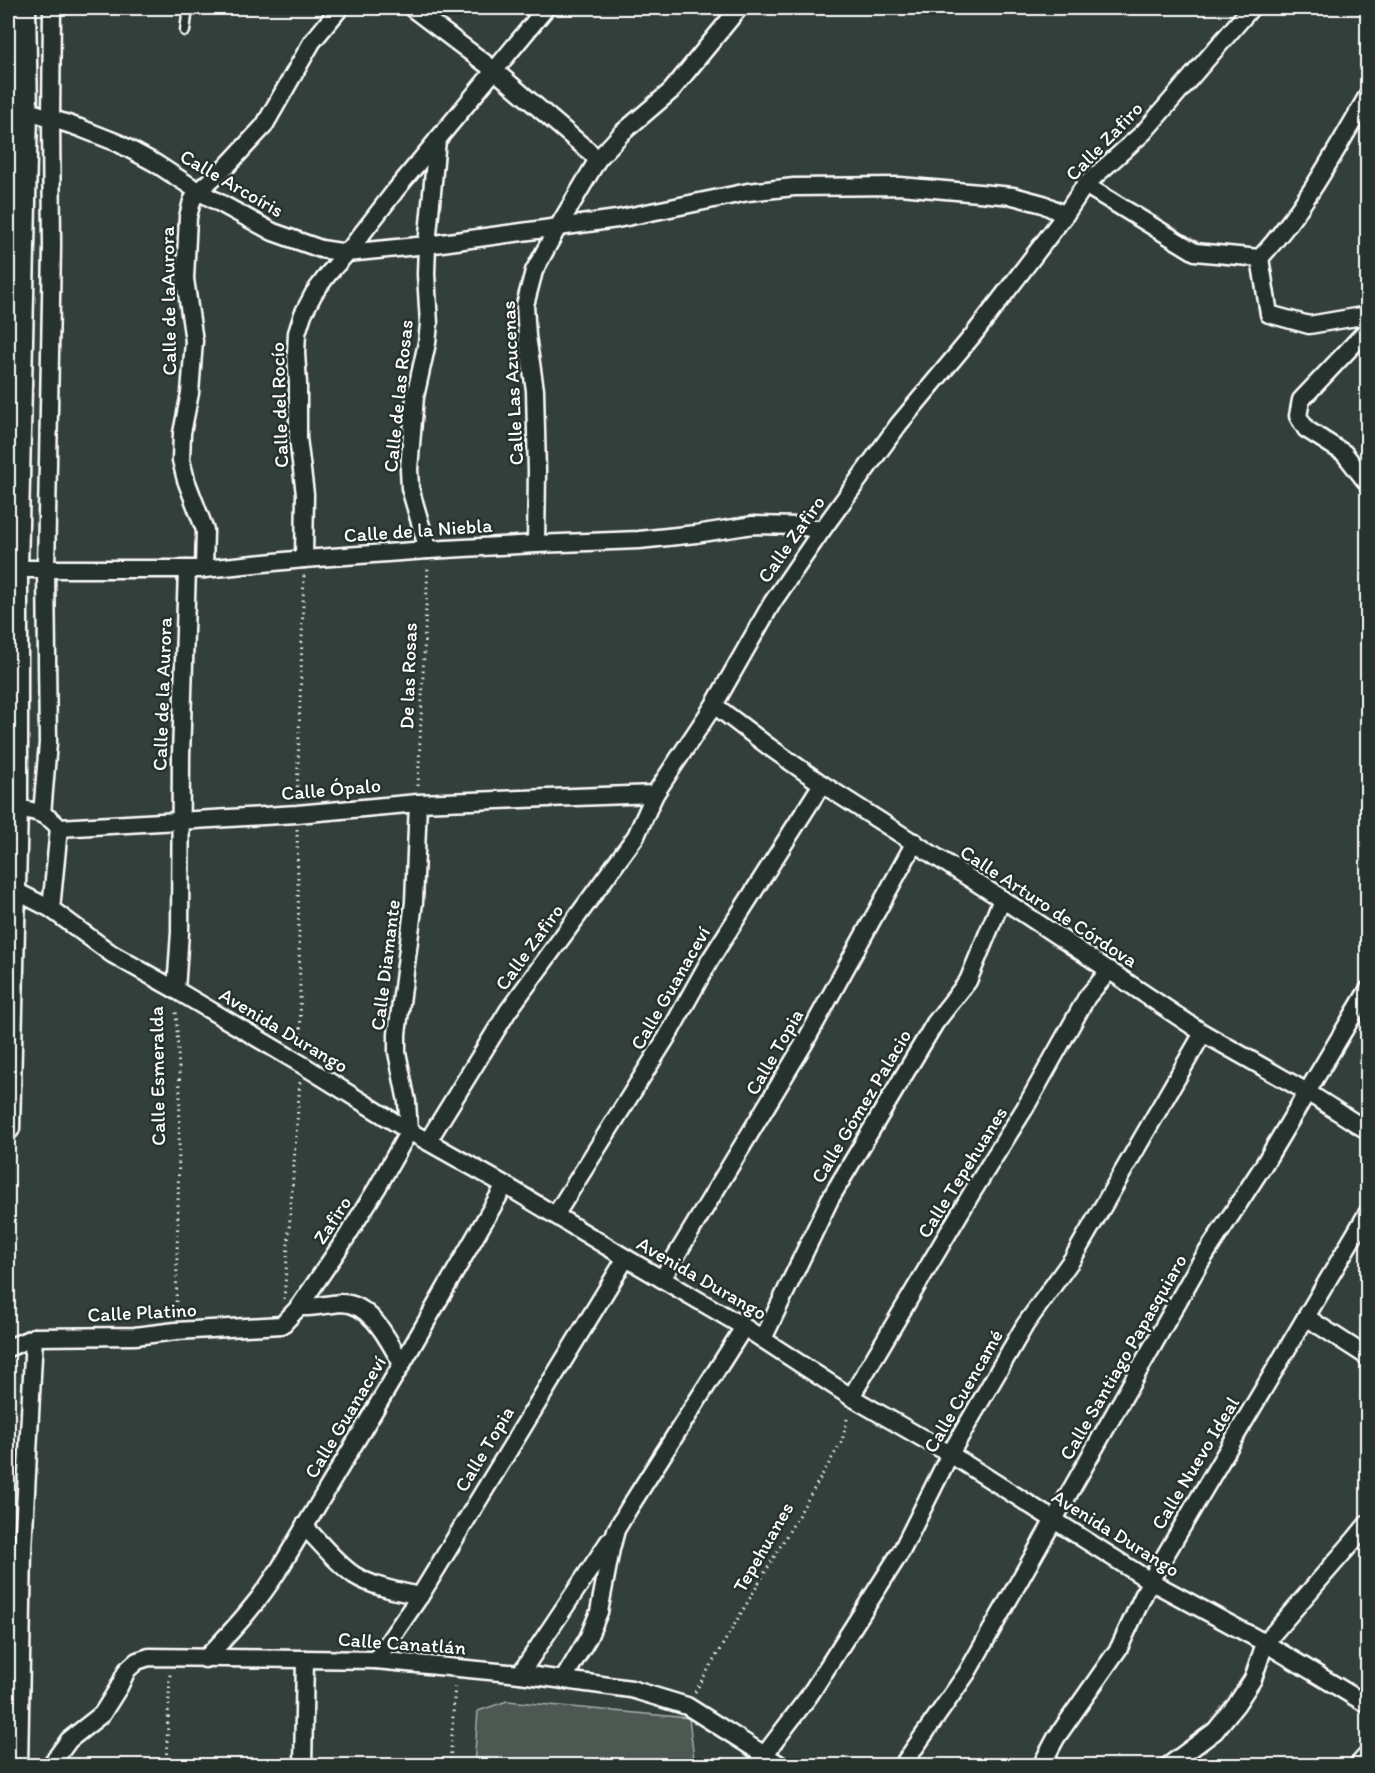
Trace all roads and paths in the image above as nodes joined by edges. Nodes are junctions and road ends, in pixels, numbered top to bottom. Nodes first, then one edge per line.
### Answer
1 (24, 8) edge
2 (52, 8) edge
3 (188, 8) edge
4 (340, 8) edge
5 (412, 8) edge
6 (546, 8) edge
7 (740, 8) edge
8 (1251, 8) edge
9 (185, 31) dead end
10 (494, 70) junction
11 (1368, 95) edge
12 (26, 110) junction
13 (51, 118) junction
14 (437, 140) junction
15 (598, 159) junction
16 (1085, 185) junction
17 (198, 191) junction
18 (1065, 215) junction
19 (558, 227) junction
20 (426, 245) junction
21 (347, 253) junction
22 (1260, 258) junction
23 (22, 310) junction
24 (51, 310) junction
25 (1368, 315) edge
26 (1368, 328) edge
27 (1368, 484) edge
28 (822, 530) junction
29 (536, 543) junction
30 (428, 550) junction
31 (304, 559) junction
32 (12, 569) edge
33 (195, 569) junction
34 (46, 570) junction
35 (714, 705) junction
36 (822, 784) junction
37 (655, 794) junction
38 (418, 803) junction
39 (16, 808) junction
40 (42, 814) junction
41 (297, 814) junction
42 (181, 820) junction
43 (59, 828) junction
44 (915, 842) junction
45 (11, 888) edge
46 (1002, 899) junction
47 (51, 909) junction
48 (1110, 970) junction
49 (176, 990) junction
50 (1368, 990) edge
51 (1203, 1033) junction
52 (1307, 1092) junction
53 (8, 1128) edge
54 (409, 1131) junction
55 (1368, 1131) edge
56 (428, 1142) junction
57 (506, 1185) junction
58 (1368, 1212) edge
59 (556, 1214) junction
60 (626, 1258) junction
61 (662, 1279) junction
62 (299, 1307) junction
63 (1306, 1317) junction
64 (282, 1325) joint
65 (744, 1327) junction
66 (176, 1331) junction
67 (34, 1337) junction
68 (763, 1339) junction
69 (8, 1348) edge
70 (1368, 1356) edge
71 (402, 1364) junction
72 (851, 1397) junction
73 (950, 1455) junction
74 (1054, 1519) junction
75 (1368, 1523) edge
76 (304, 1526) junction
77 (616, 1530) junction
78 (1150, 1581) junction
79 (420, 1596) junction
80 (1265, 1643) junction
81 (171, 1658) junction
82 (206, 1659) junction
83 (305, 1659) junction
84 (376, 1660) junction
85 (456, 1667) junction
86 (520, 1674) junction
87 (563, 1680) junction
88 (1368, 1705) edge
89 (687, 1706) junction
90 (1368, 1754) edge
91 (760, 1759) edge
92 (19, 1766) edge
93 (50, 1766) edge
94 (166, 1766) edge
95 (303, 1766) edge
96 (450, 1766) edge
97 (782, 1766) edge
98 (902, 1766) edge
99 (1041, 1766) edge
100 (1168, 1766) edge
101 (1357, 1766) edge

1 - 12 main road
2 - 13 street
3 - 9 lane
4 - 17 street, Calle de laAurora
5 - 10 street
6 - 10 street, Calle del Rocío
7 - 15 street, Calle Las Azucenas
8 - 16 street, Calle Zafiro
10 - 14 street, Calle del Rocío
10 - 15 street
11 - 22 street
12 - 13 street, Calle Arcoíris
12 - 23 main road
13 - 17 street, Calle Arcoíris
13 - 24 street
14 - 20 street, Calle de las Rosas
14 - 21 street, Calle del Rocío
15 - 19 street, Calle Las Azucenas
16 - 18 street, Calle Zafiro
16 - 22 street
17 - 21 street, Calle Arcoíris
17 - 33 street, Calle de laAurora
18 - 19 street, Calle Arcoíris
18 - 28 street, Calle Zafiro
19 - 20 street, Calle Arcoíris
19 - 29 street, Calle Las Azucenas
20 - 21 street, Calle Arcoíris
20 - 30 street, Calle de las Rosas
21 - 31 street, Calle del Rocío
22 - 25 street
23 - 24 street
23 - 32 main road
24 - 34 street
26 - 27 street
28 - 29 street, Calle de la Niebla
28 - 35 street, Calle Zafiro
29 - 30 street, Calle de la Niebla
30 - 31 street, Calle de la Niebla
30 - 38 path, De las Rosas
31 - 33 street, Calle de la Niebla
31 - 41 path
32 - 34 street, Calle de la Niebla
32 - 39 main road
33 - 34 street, Calle de la Niebla
33 - 42 street, Calle de la Aurora
34 - 40 street
35 - 36 street, Calle Arturo de Córdova
35 - 37 street, Calle Zafiro
36 - 44 street, Calle Arturo de Córdova
36 - 59 street, Calle Guanaceví
37 - 38 street, Calle Ópalo
37 - 56 street, Calle Zafiro
38 - 41 street, Calle Ópalo
38 - 54 street, Calle Diamante
39 - 40 street
39 - 45 main road
40 - 43 street
41 - 42 street, Calle Ópalo
42 - 43 street, Calle Ópalo
42 - 49 street, Calle Esmeralda
43 - 47 street
44 - 46 street, Calle Arturo de Córdova
44 - 61 street, Calle Topia
45 - 47 street, Avenida Durango
45 - 53 main road
46 - 48 street, Calle Arturo de Córdova
46 - 68 street, Calle Gómez Palacio
47 - 49 street, Avenida Durango
48 - 51 street, Calle Arturo de Córdova
48 - 72 street, Calle Tepehuanes
49 - 54 street, Avenida Durango
49 - 66 path, Calle Esmeralda
50 - 52 street, Calle Santiago Papasquiaro
51 - 52 street, Calle Arturo de Córdova
51 - 73 street, Calle Cuencamé
52 - 55 street, Calle Arturo de Córdova
52 - 74 street, Calle Santiago Papasquiaro
54 - 56 street, Avenida Durango
54 - 62 street, Zafiro
56 - 57 street, Avenida Durango
57 - 59 street, Avenida Durango
57 - 71 street, Calle Guanaceví
58 - 63 street, Calle Nuevo Ideal
59 - 60 street, Avenida Durango
60 - 61 street, Avenida Durango
60 - 79 street, Calle Topia
61 - 65 street, Avenida Durango
62 - 64 street, Zafiro
62 - 71 street
63 - 70 street
63 - 78 street, Calle Nuevo Ideal
64 - 66 street, Calle Platino
65 - 68 street, Avenida Durango
65 - 77 street
66 - 67 street, Calle Platino
67 - 69 street, Calle Platino
67 - 92 street
68 - 72 street, Avenida Durango
71 - 76 street, Calle Guanaceví
72 - 73 street, Avenida Durango
72 - 89 path, Tepehuanes
73 - 74 street, Avenida Durango
73 - 91 street, Calle Cuencamé
74 - 78 street, Avenida Durango
74 - 98 street, Calle Santiago Papasquiaro
75 - 80 street
76 - 79 street
76 - 82 street, Calle Guanaceví
77 - 86 street
77 - 87 street
78 - 80 street, Avenida Durango
78 - 99 street, Calle Nuevo Ideal
79 - 84 street, Calle Topia
80 - 88 street, Avenida Durango
80 - 100 street
81 - 82 street, Calle Canatlán
81 - 93 street, Calle Canatlán
81 - 94 path
82 - 83 street, Calle Canatlán
83 - 84 street, Calle Canatlán
83 - 95 street
84 - 85 street, Calle Canatlán
85 - 86 street, Calle Canatlán
85 - 96 path
86 - 87 street, Calle Canatlán
87 - 89 street, Calle Canatlán
89 - 91 street, Calle Canatlán
90 - 101 street
91 - 97 street, Calle Canatlán

